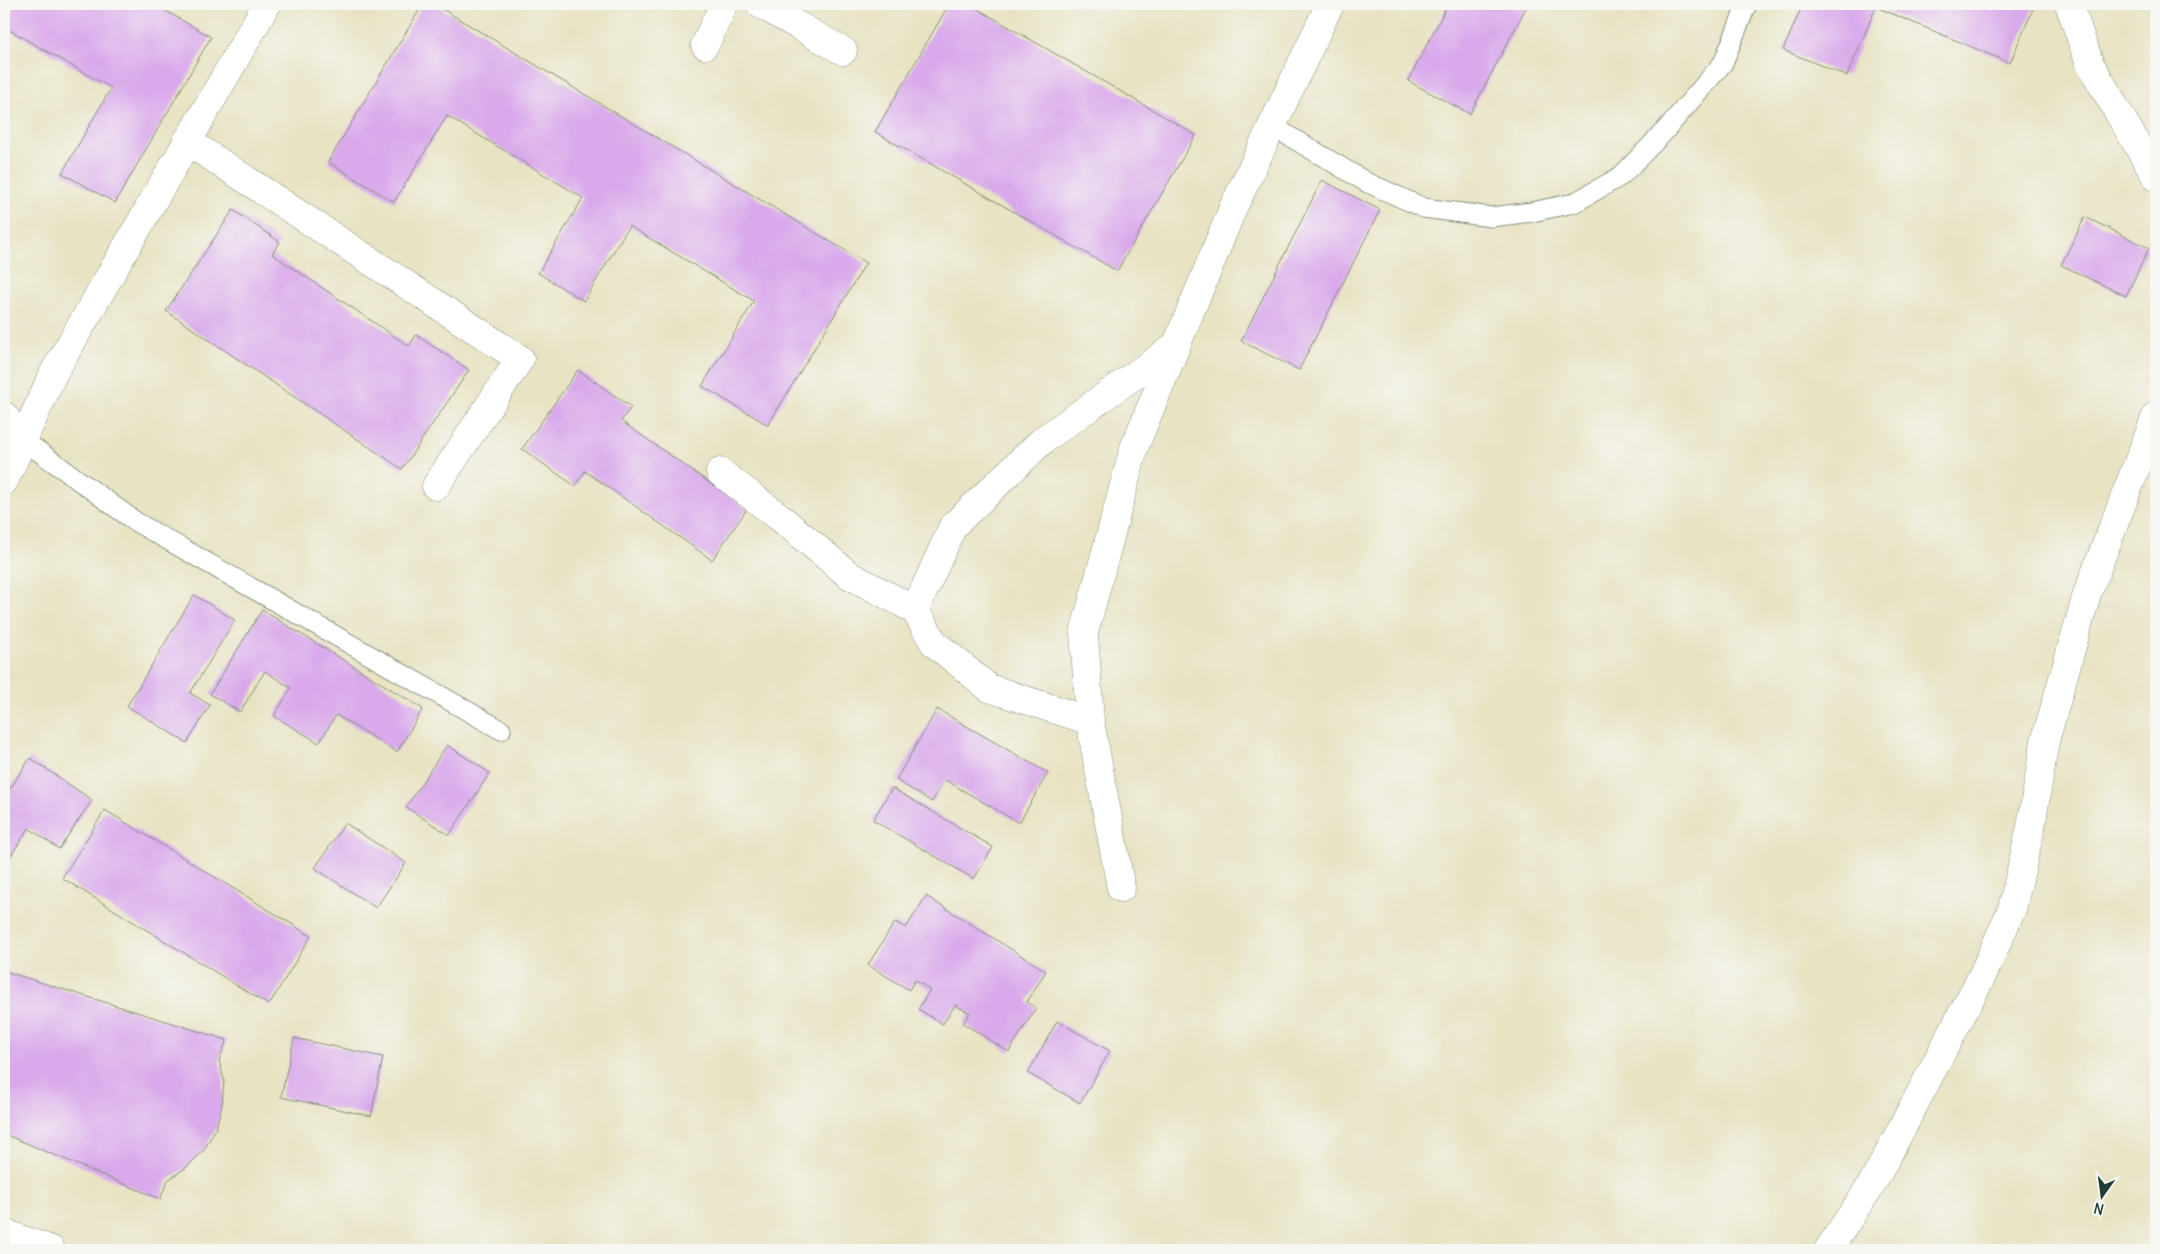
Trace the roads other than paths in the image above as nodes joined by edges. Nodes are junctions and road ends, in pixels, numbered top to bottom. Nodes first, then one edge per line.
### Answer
1 (267, 4) edge
2 (724, 4) edge
3 (760, 4) edge
4 (1330, 4) edge
5 (1747, 4) edge
6 (2069, 4) edge
7 (704, 45) dead end
8 (843, 51) dead end
9 (1272, 126) junction
10 (187, 141) junction
11 (2156, 177) edge
12 (1176, 346) junction
13 (4, 416) edge
14 (2156, 416) edge
15 (23, 440) junction
16 (720, 472) dead end
17 (4, 481) edge
18 (436, 486) dead end
19 (914, 610) junction
20 (1090, 721) junction
21 (501, 730) dead end
22 (1121, 888) dead end
23 (4, 1233) edge
24 (52, 1250) edge
25 (1828, 1250) edge

1 - 10 street
2 - 7 street
3 - 8 street
4 - 9 street
5 - 9 lane
6 - 11 street
9 - 12 street
10 - 15 street
10 - 18 street
12 - 19 street
12 - 20 street
13 - 15 street
14 - 25 street
15 - 17 street
15 - 21 lane
16 - 19 street
19 - 20 street
20 - 22 street
23 - 24 street

